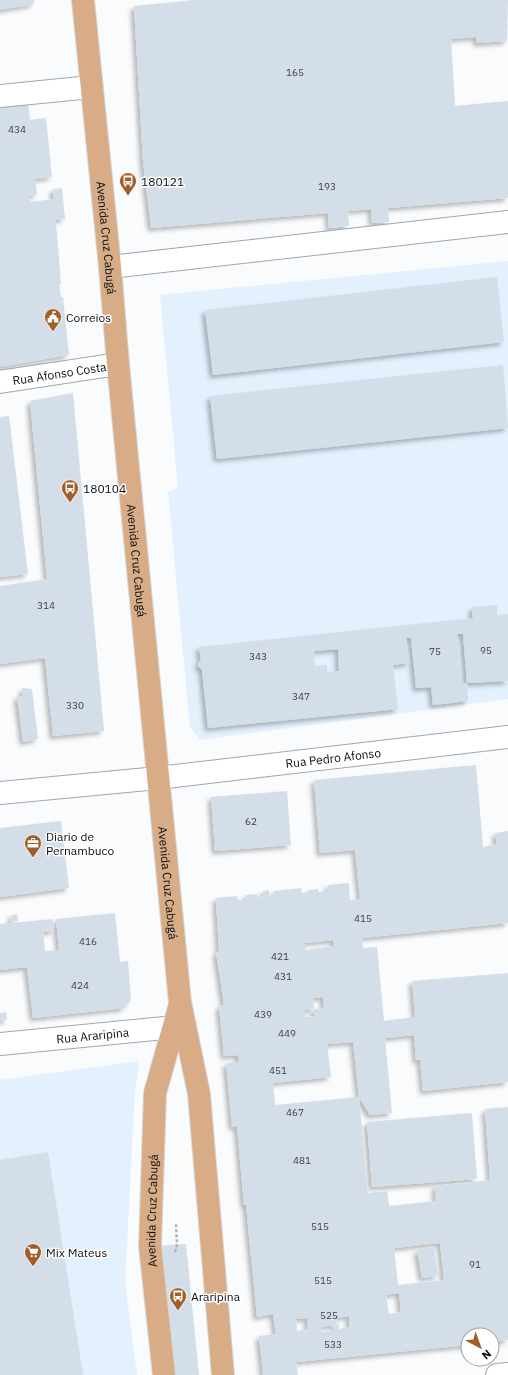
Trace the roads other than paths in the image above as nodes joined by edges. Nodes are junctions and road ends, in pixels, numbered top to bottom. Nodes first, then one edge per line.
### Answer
1 (83, 0) edge
2 (91, 87) junction
3 (0, 96) edge
4 (508, 222) edge
5 (110, 267) junction
6 (118, 364) junction
7 (0, 382) edge
8 (508, 737) edge
9 (158, 778) junction
10 (0, 793) edge
11 (179, 1027) junction
12 (0, 1044) edge
13 (508, 1374) edge
14 (164, 1375) edge
15 (223, 1375) edge
16 (497, 1375) edge

1 - 2 main road, Avenida Cruz Cabugá
2 - 3 street
2 - 5 main road, Avenida Cruz Cabugá
4 - 5 street
5 - 6 main road, Avenida Cruz Cabugá
6 - 7 street, Rua Afonso Costa
6 - 9 main road, Avenida Cruz Cabugá
8 - 9 street, Rua Pedro Afonso
9 - 10 street, Rua Pedro Afonso
9 - 11 main road, Avenida Cruz Cabugá
11 - 12 street, Rua Araripina
11 - 14 main road, Avenida Cruz Cabugá
11 - 15 main road, Avenida Cruz Cabugá
13 - 16 street

